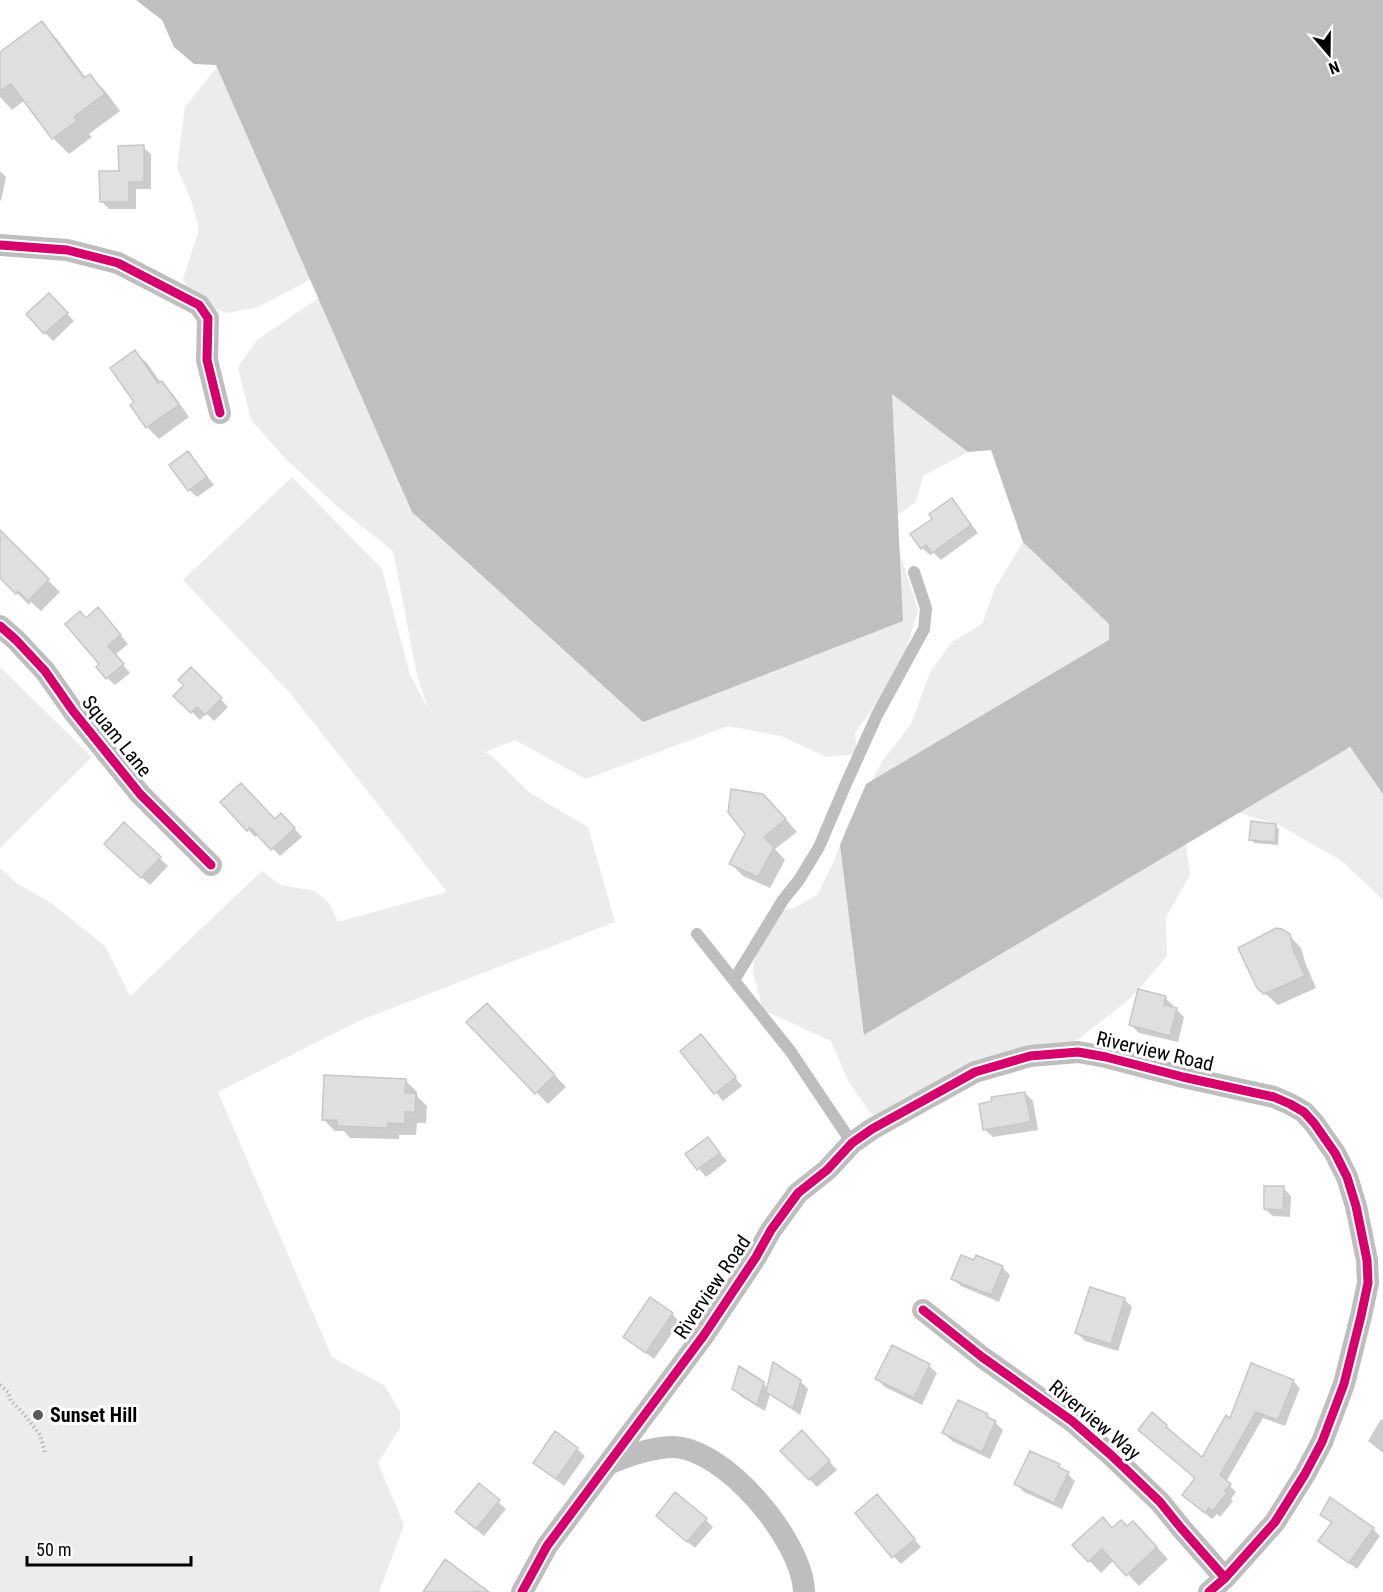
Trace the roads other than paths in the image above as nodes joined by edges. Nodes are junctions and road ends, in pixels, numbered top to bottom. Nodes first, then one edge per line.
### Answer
1 (0, 245) edge
2 (220, 412) dead end
3 (914, 572) dead end
4 (0, 626) edge
5 (211, 865) dead end
6 (697, 934) dead end
7 (734, 980) junction
8 (852, 1143) junction
9 (923, 1310) dead end
10 (608, 1464) junction
11 (1217, 1585) edge
12 (522, 1592) edge
13 (804, 1592) edge

1 - 2 street
3 - 7 lane
4 - 5 street, Squam Lane
6 - 7 lane
7 - 8 lane
8 - 10 street, Riverview Road
8 - 11 street, Riverview Road
9 - 11 street, Riverview Way
10 - 12 street, Riverview Road
10 - 13 street

